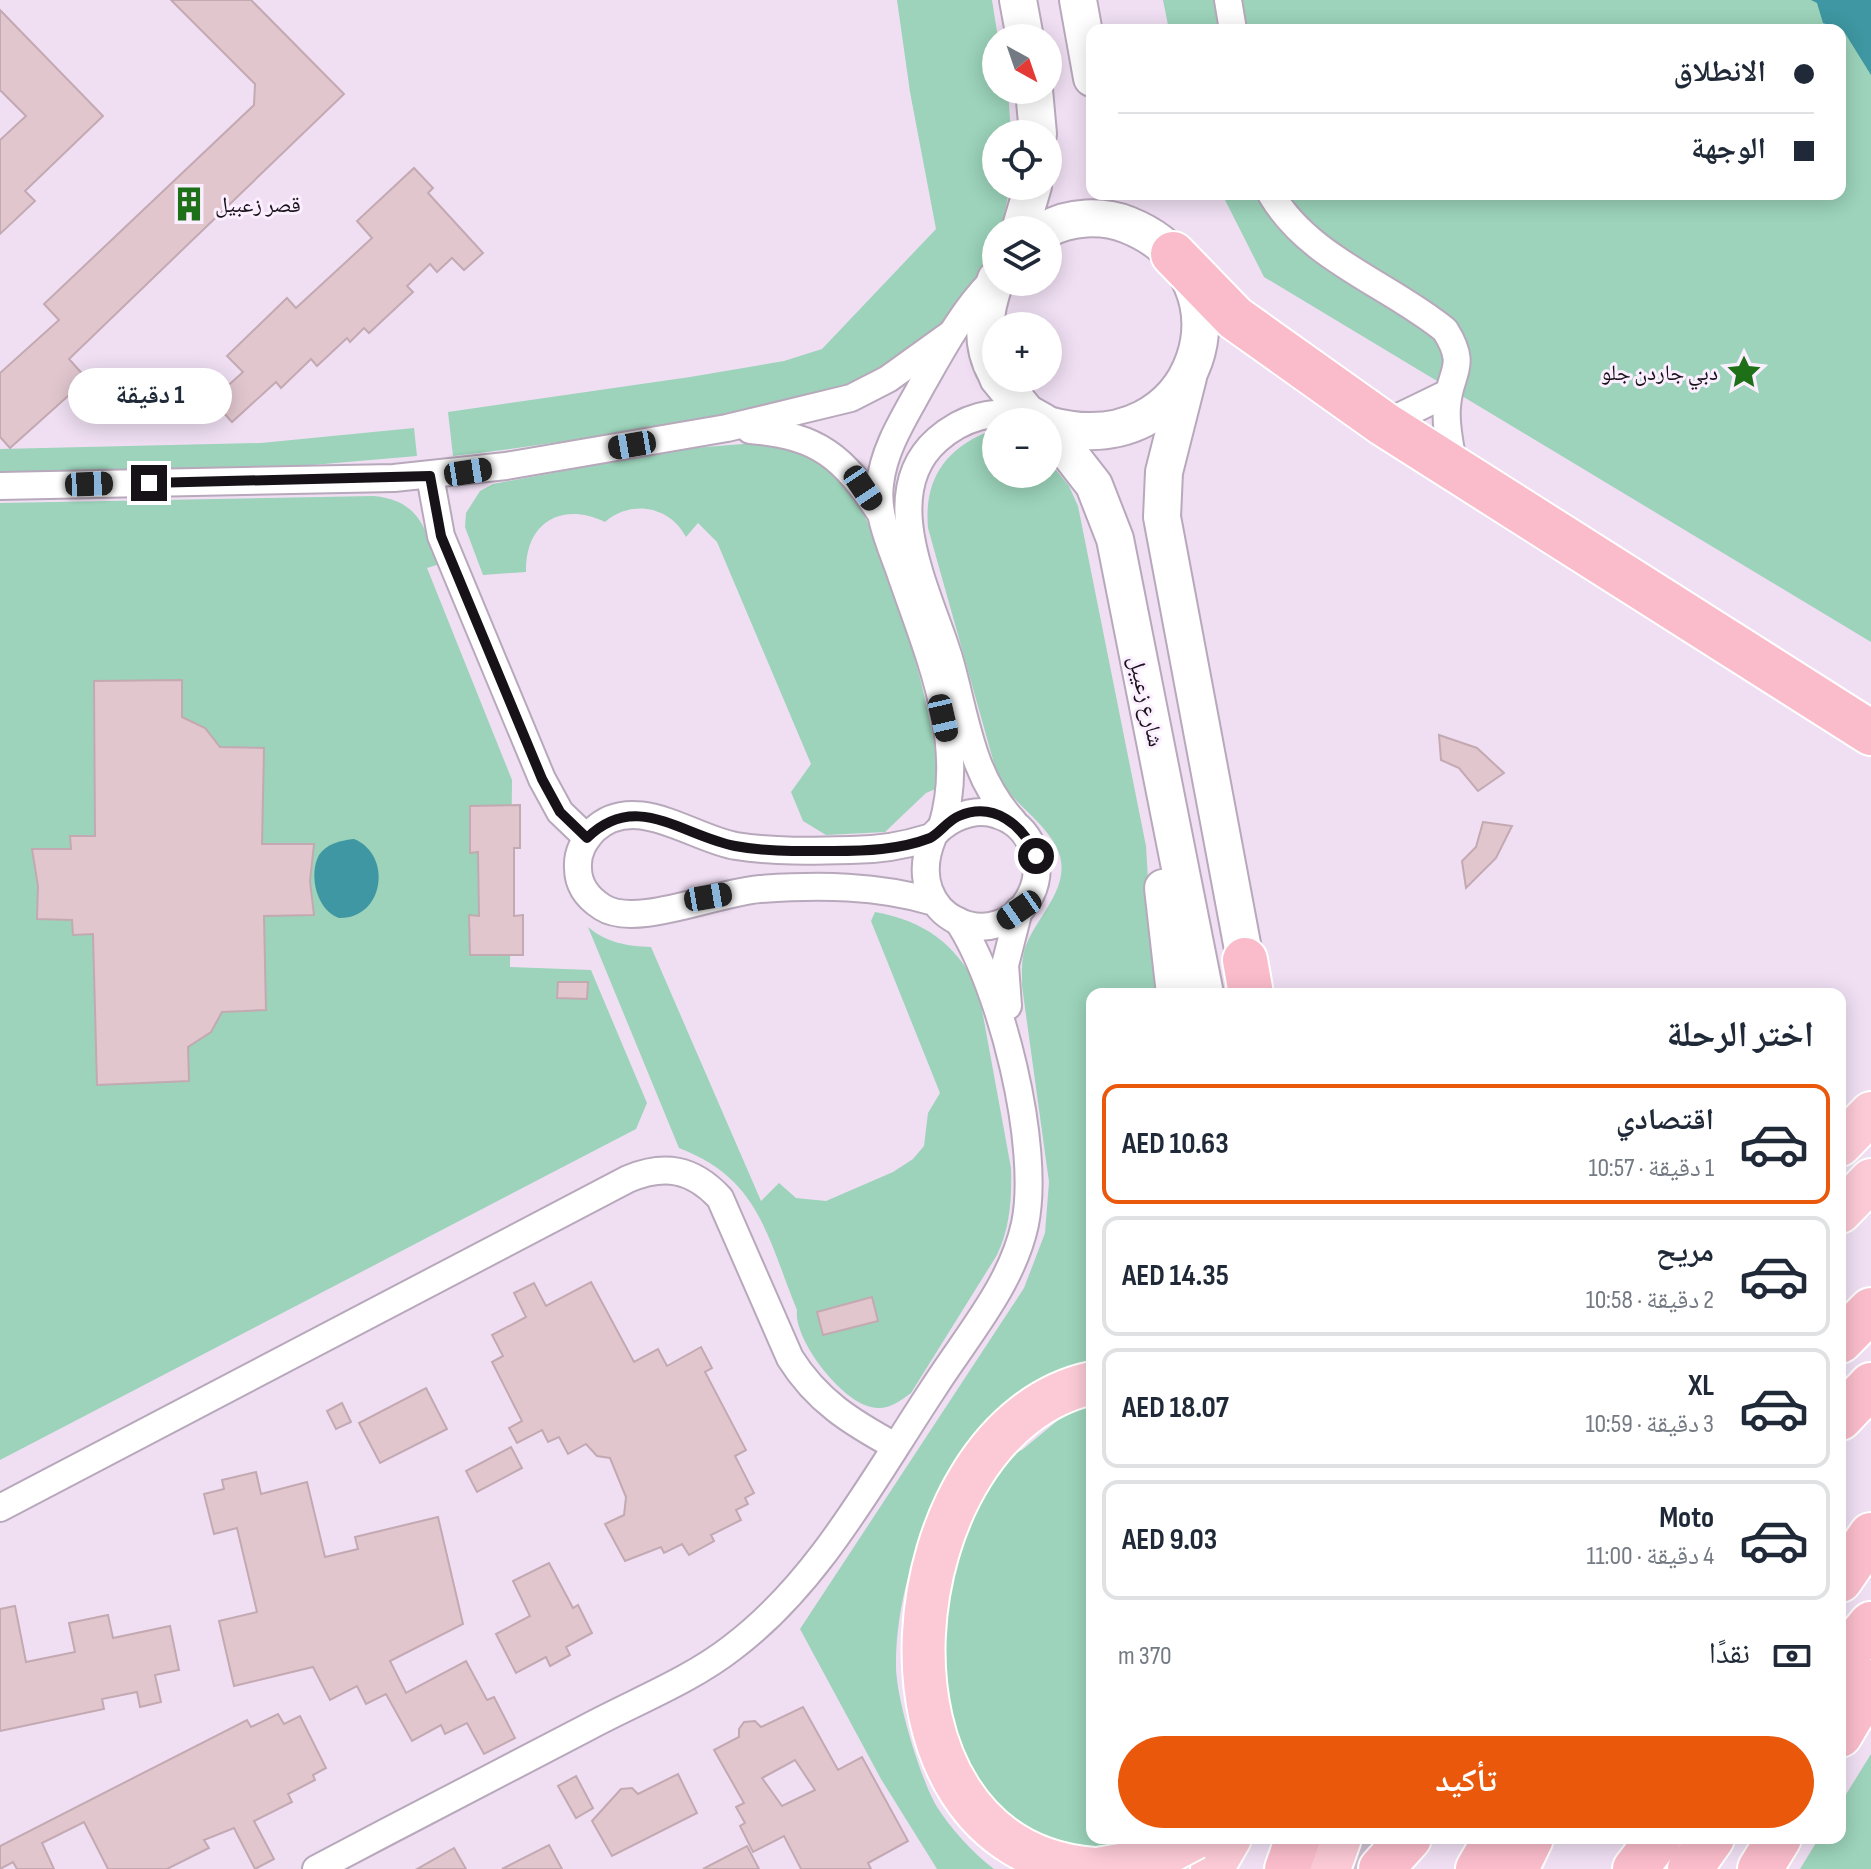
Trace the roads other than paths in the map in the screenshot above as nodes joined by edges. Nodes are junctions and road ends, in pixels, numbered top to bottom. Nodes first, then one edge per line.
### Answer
1 (1018, 0) edge
2 (1078, 0) edge
3 (1228, 0) edge
4 (1022, 24) edge
5 (1232, 24) edge
6 (1086, 45) edge
7 (1129, 200) edge
8 (1275, 200) edge
9 (1062, 225) edge
10 (1160, 244) junction
11 (982, 296) edge
12 (952, 333) junction
13 (1188, 377) junction
14 (1013, 392) edge
15 (1448, 393) junction
16 (1028, 408) edge
17 (982, 415) edge
18 (1384, 424) junction
19 (727, 428) junction
20 (1062, 428) edge
21 (1062, 446) edge
22 (1454, 469) junction
23 (430, 476) junction
24 (0, 486) edge
25 (881, 514) junction
26 (1140, 676) junction
27 (1871, 733) edge
28 (1015, 823) junction
29 (938, 832) junction
30 (587, 838) junction
31 (760, 850) junction
32 (759, 889) junction
33 (934, 902) junction
34 (1019, 910) junction
35 (958, 921) junction
36 (1248, 977) edge
37 (1174, 988) edge
38 (1204, 988) edge
39 (1008, 1045) junction
40 (1871, 1113) edge
41 (1846, 1139) edge
42 (1871, 1180) edge
43 (1846, 1206) edge
44 (1871, 1284) edge
45 (1846, 1304) edge
46 (1871, 1310) edge
47 (1846, 1335) edge
48 (1871, 1385) edge
49 (1078, 1387) edge
50 (1846, 1412) edge
51 (895, 1446) junction
52 (0, 1508) edge
53 (1871, 1535) edge
54 (1846, 1571) edge
55 (1871, 1624) edge
56 (1846, 1655) edge
57 (1871, 1682) edge
58 (1846, 1725) edge
59 (1174, 1844) edge
60 (1184, 1844) edge
61 (1227, 1844) edge
62 (1237, 1844) edge
63 (1296, 1844) edge
64 (1338, 1844) edge
65 (1404, 1844) edge
66 (1407, 1844) edge
67 (1493, 1844) edge
68 (1528, 1844) edge
69 (1654, 1844) edge
70 (1708, 1844) edge
71 (1776, 1844) edge
72 (1778, 1844) edge
73 (316, 1869) edge
74 (1096, 1869) edge
75 (1163, 1869) edge
76 (1212, 1869) edge
77 (1231, 1869) edge
78 (1287, 1869) edge
79 (1329, 1869) edge
80 (1381, 1869) edge
81 (1392, 1869) edge
82 (1478, 1869) edge
83 (1516, 1869) edge
84 (1635, 1869) edge
85 (1690, 1869) edge
86 (1760, 1869) edge
87 (1770, 1869) edge

1 - 4 main road
2 - 6 main road
3 - 5 street
7 - 10 main road
8 - 15 street
9 - 10 main road
10 - 13 main road, شارع زعيبل
10 - 18 highway
11 - 12 street
12 - 19 street
12 - 25 street
13 - 20 main road
13 - 36 main road, شارع زعيبل
14 - 16 main road, شارع زعيبل
15 - 18 street
15 - 22 street
17 - 28 street
18 - 22 highway
19 - 23 street
19 - 25 street
21 - 26 main road, شارع زعيبل
22 - 27 highway
23 - 24 street
23 - 30 street
25 - 29 street
26 - 37 main road
26 - 38 main road, شارع زعيبل
28 - 29 street
28 - 34 street
29 - 31 street
29 - 33 street
30 - 31 street
30 - 32 street
31 - 32 street
32 - 33 street
33 - 35 street
34 - 35 street
34 - 39 street
35 - 39 street
39 - 51 street
40 - 41 highway
42 - 43 highway
44 - 45 highway
46 - 47 highway
48 - 50 highway
49 - 74 highway
51 - 52 street
51 - 73 street
53 - 54 highway
55 - 56 highway
57 - 58 highway
59 - 75 main road
60 - 74 highway, bridge
61 - 76 highway
62 - 77 highway
63 - 78 highway
64 - 79 highway
65 - 80 highway
66 - 81 highway
67 - 82 highway
68 - 83 highway
69 - 84 highway
70 - 85 highway
71 - 86 highway
72 - 87 highway

